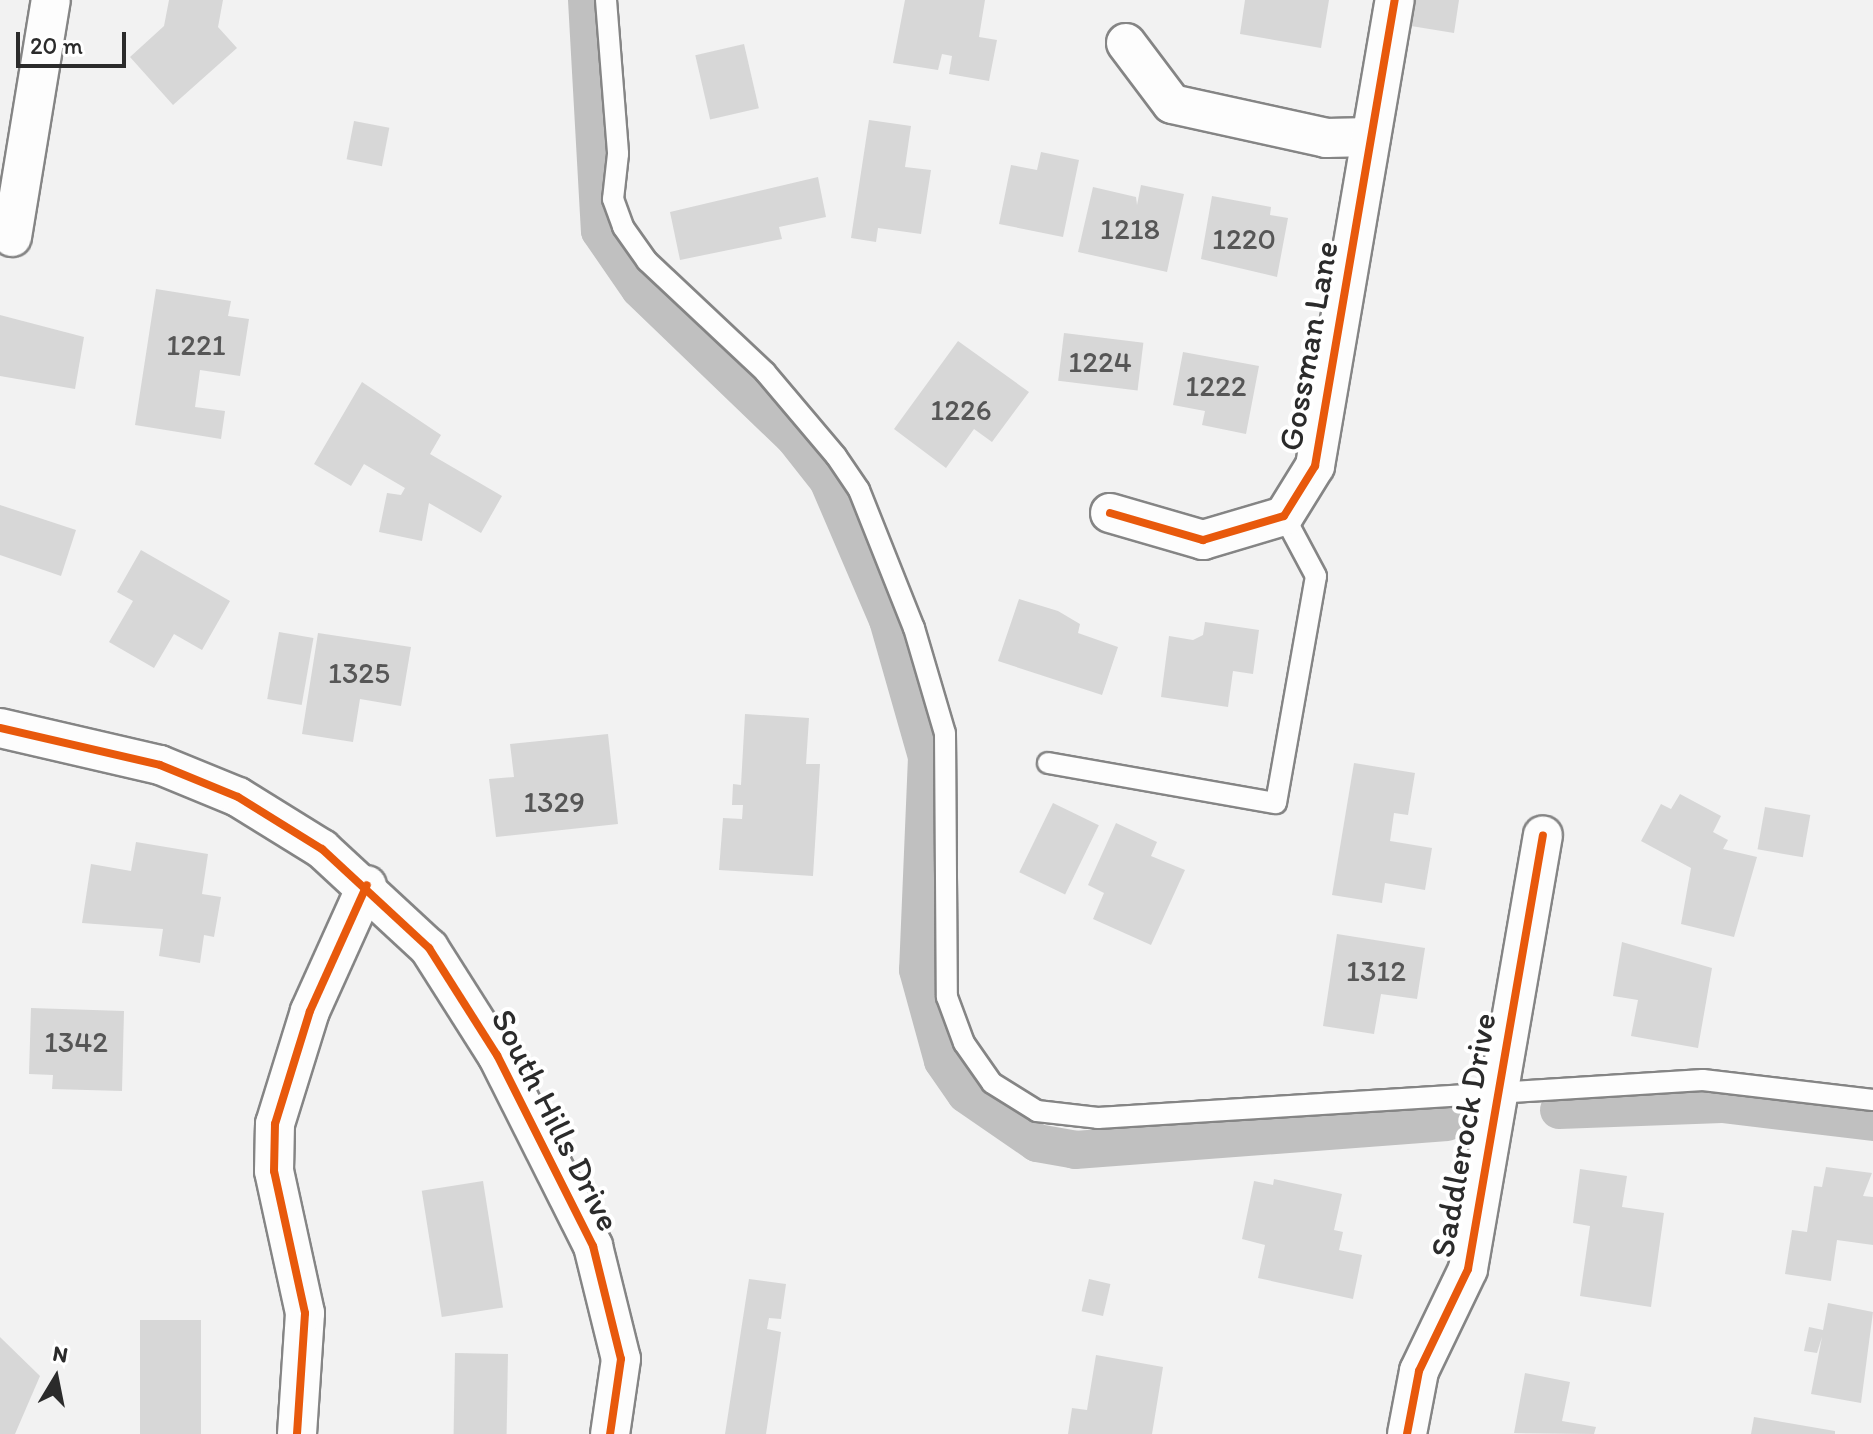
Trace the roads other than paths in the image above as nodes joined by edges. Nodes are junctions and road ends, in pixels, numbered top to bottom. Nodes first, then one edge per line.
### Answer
1 (51, 0) edge
2 (606, 0) edge
3 (1395, 0) edge
4 (1126, 43) dead end
5 (1371, 137) junction
6 (12, 237) dead end
7 (1110, 513) dead end
8 (1284, 516) junction
9 (0, 728) edge
10 (1048, 763) dead end
11 (1543, 835) dead end
12 (367, 885) junction
13 (1497, 1094) junction
14 (1873, 1100) edge
15 (297, 1434) edge
16 (610, 1434) edge
17 (1407, 1434) edge

1 - 6 street
2 - 13 lane
3 - 5 street, Gossman Lane
4 - 5 street
5 - 8 street, Gossman Lane
7 - 8 street
8 - 10 lane
9 - 12 street, South Hills Drive
11 - 13 street, Saddlerock Drive
12 - 15 street
12 - 16 street, South Hills Drive
13 - 14 lane
13 - 17 street, Saddlerock Drive

